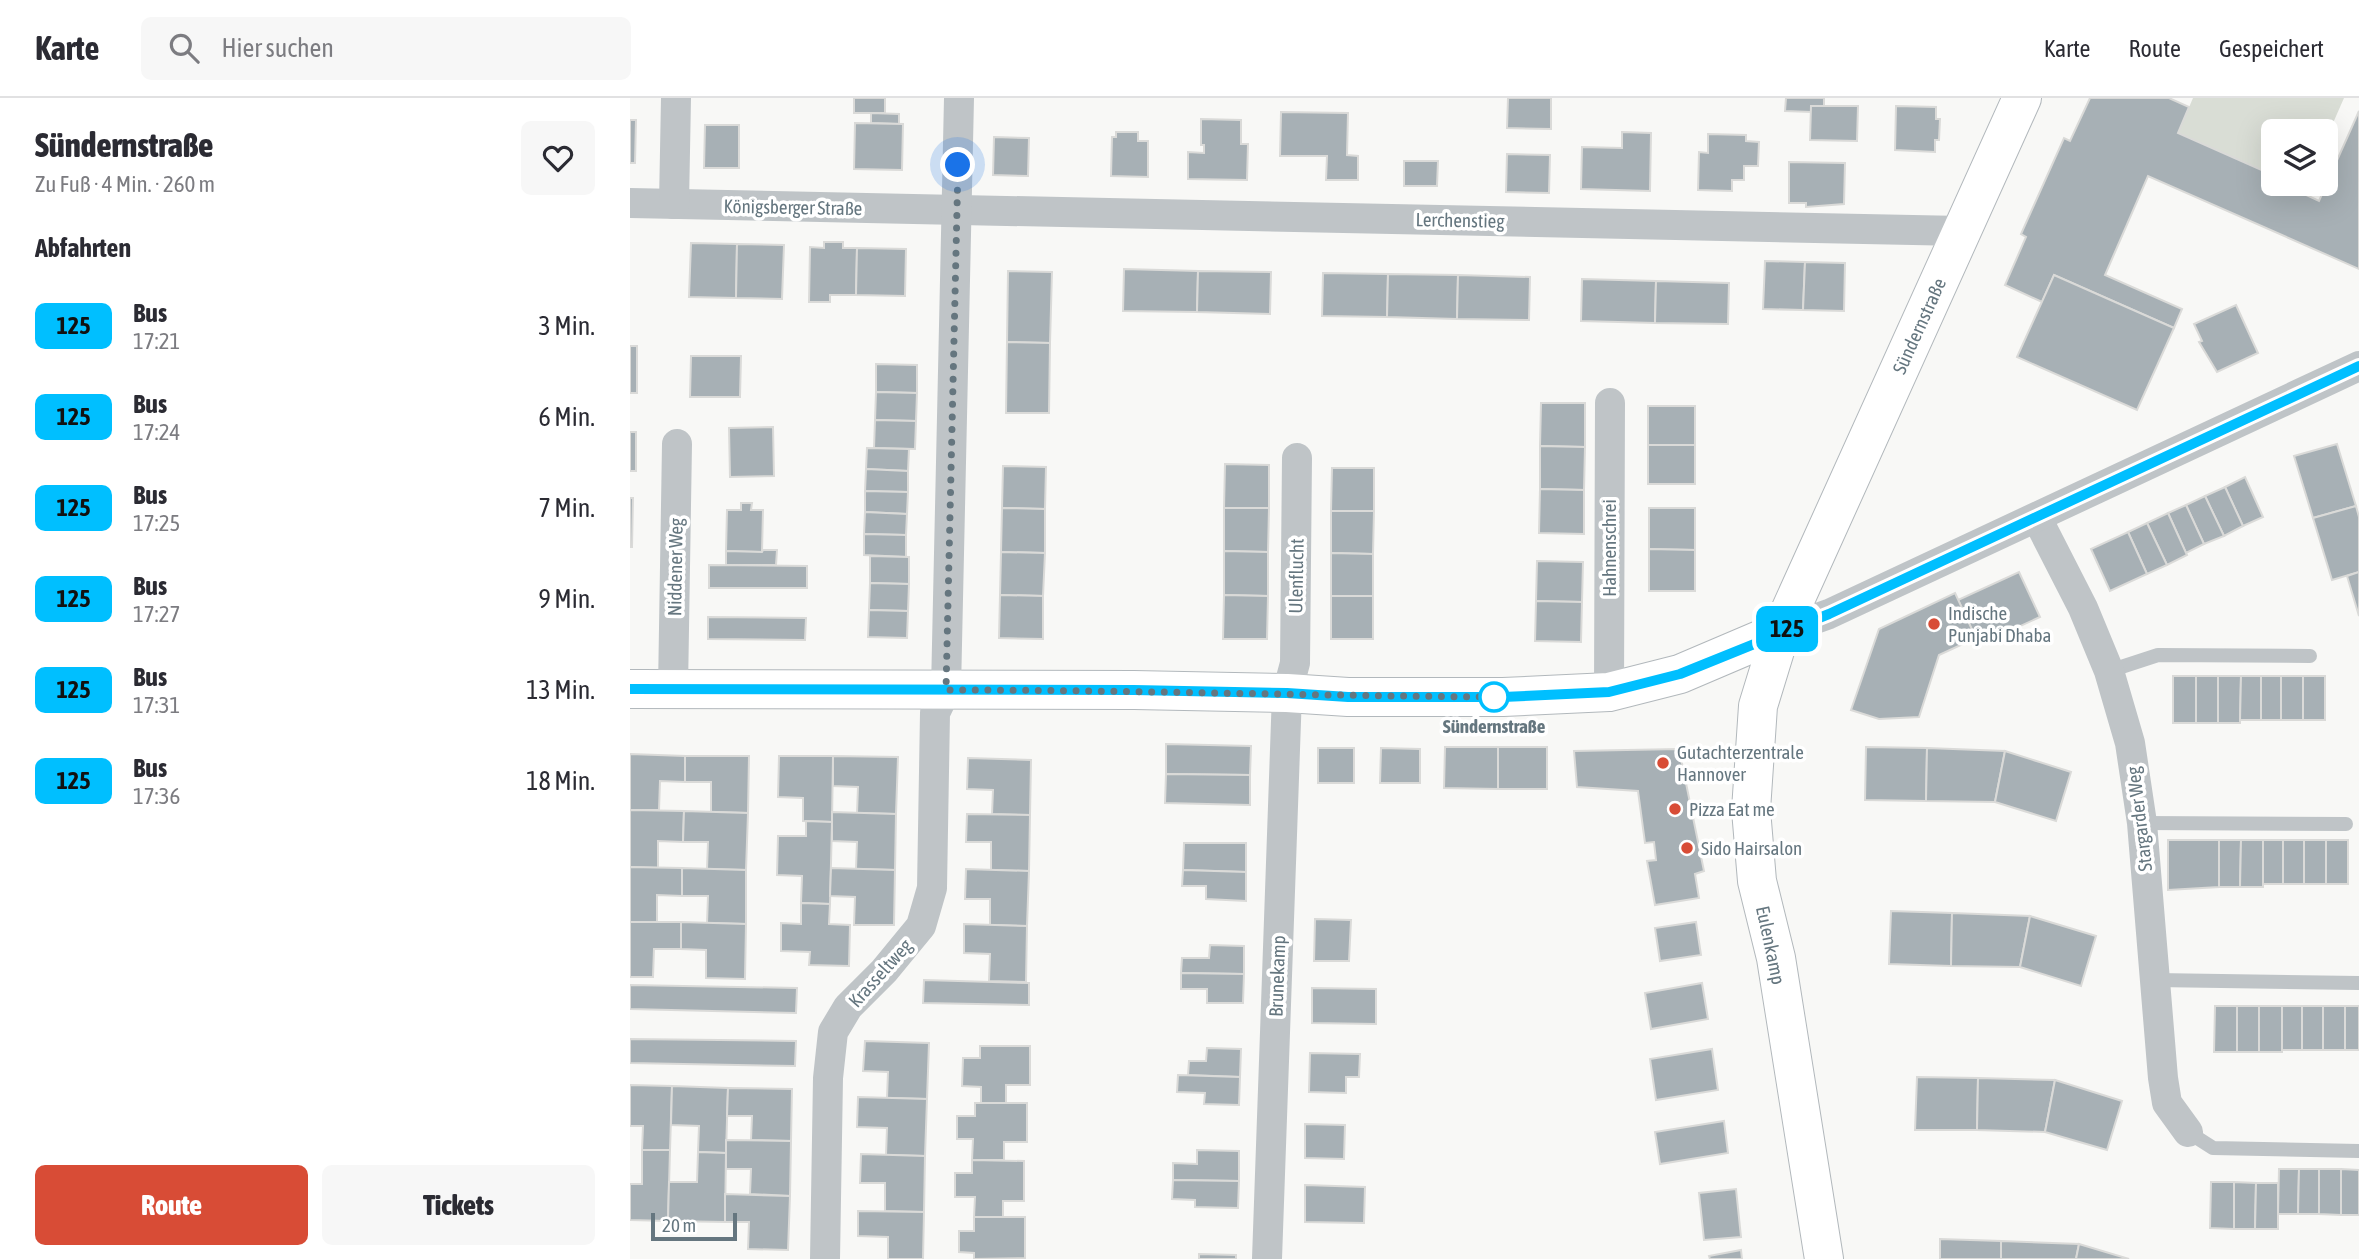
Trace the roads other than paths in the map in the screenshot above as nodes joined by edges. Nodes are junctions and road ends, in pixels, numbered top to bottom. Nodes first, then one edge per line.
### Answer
1 (676, 98) edge
2 (959, 98) edge
3 (2022, 98) edge
4 (630, 203) edge
5 (674, 204) junction
6 (957, 210) junction
7 (1962, 231) junction
8 (2357, 373) edge
9 (1610, 403) dead end
10 (677, 444) dead end
11 (1297, 458) dead end
12 (2037, 518) junction
13 (1781, 632) junction
14 (2310, 656) dead end
15 (2109, 671) junction
16 (630, 690) edge
17 (673, 690) junction
18 (946, 690) junction
19 (1609, 692) junction
20 (1287, 693) junction
21 (2143, 823) junction
22 (2346, 824) dead end
23 (2155, 980) junction
24 (2359, 983) edge
25 (2188, 1132) joint
26 (2359, 1151) edge
27 (825, 1259) edge
28 (1267, 1259) edge
29 (1824, 1259) edge

1 - 5 street
2 - 6 street, Krasseltweg
3 - 7 street, Sündernstraße
4 - 5 street, Königsberger Straße
5 - 6 street, Königsberger Straße
6 - 7 street, Lerchenstieg
6 - 18 street, Krasseltweg
7 - 13 street, Sündernstraße
8 - 12 street
9 - 19 street, Hahnenschrei
10 - 17 street, Niddener Weg
11 - 20 street, Ulenflucht
12 - 13 street
12 - 15 street, Stargarder Weg
13 - 19 street
13 - 29 street, Eulenkamp
14 - 15 lane
15 - 21 street, Stargarder Weg
16 - 17 street
17 - 18 street
18 - 20 street
18 - 27 street, Krasseltweg
19 - 20 street
20 - 28 street, Brunekamp
21 - 22 lane
21 - 23 street, Stargarder Weg
23 - 24 lane
23 - 25 street, Stargarder Weg
25 - 26 lane

